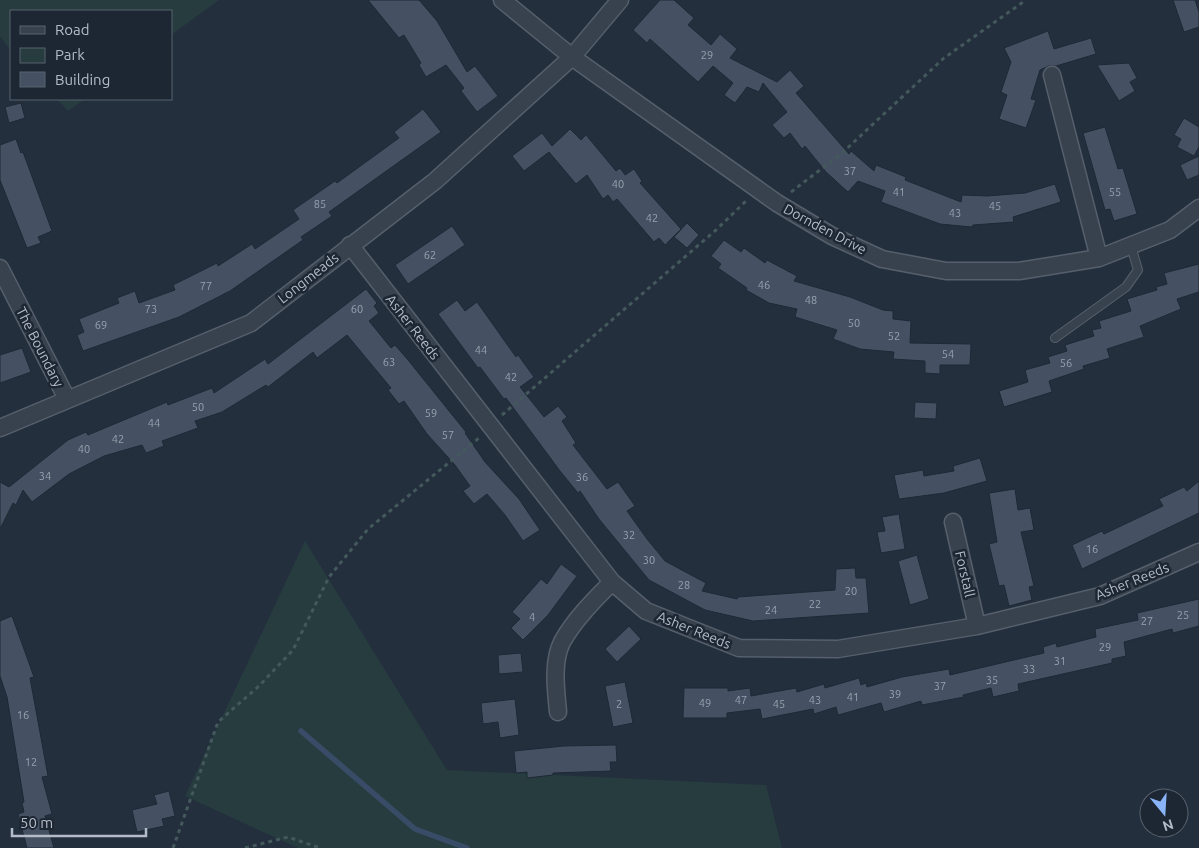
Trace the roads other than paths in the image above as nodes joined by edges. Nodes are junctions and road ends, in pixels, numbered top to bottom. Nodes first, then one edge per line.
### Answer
1 (502, 0) edge
2 (620, 0) edge
3 (572, 57) junction
4 (1052, 75) dead end
5 (1199, 208) edge
6 (350, 245) junction
7 (1132, 246) junction
8 (1099, 258) junction
9 (0, 268) edge
10 (1055, 338) dead end
11 (67, 399) junction
12 (0, 428) edge
13 (953, 522) dead end
14 (1199, 552) edge
15 (612, 582) junction
16 (977, 626) junction
17 (558, 712) dead end

1 - 3 street, Dornden Drive
2 - 3 street, Longmeads
3 - 6 street, Longmeads
3 - 8 street, Dornden Drive
4 - 8 street
5 - 7 street, Dornden Drive
6 - 11 street, Longmeads
6 - 15 street, Asher Reeds
7 - 8 street, Dornden Drive
7 - 10 lane
9 - 11 street, The Boundary
11 - 12 street, Longmeads
13 - 16 street, Forstall
14 - 16 street, Asher Reeds
15 - 16 street, Asher Reeds
15 - 17 street

